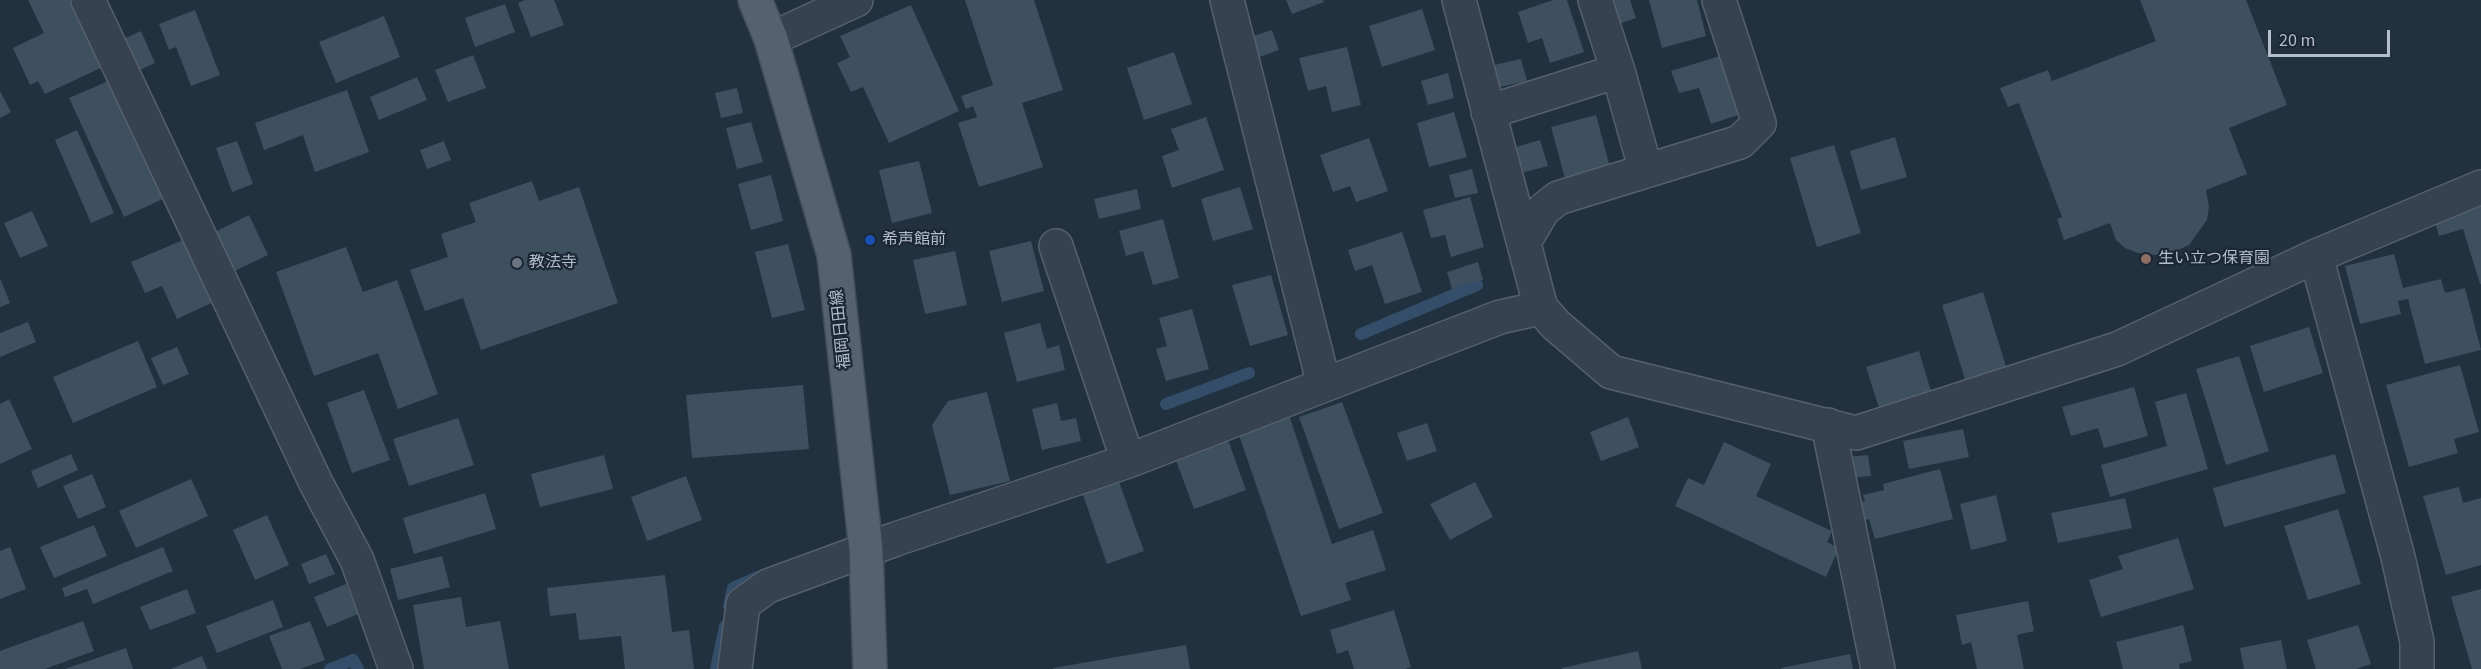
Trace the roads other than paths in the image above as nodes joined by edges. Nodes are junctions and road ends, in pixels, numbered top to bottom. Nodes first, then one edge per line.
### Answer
1 (88, 0) edge
2 (755, 0) edge
3 (856, 0) edge
4 (1227, 0) edge
5 (1459, 0) edge
6 (1595, 0) edge
7 (1719, 0) edge
8 (771, 39) junction
9 (1618, 71) junction
10 (1488, 112) junction
11 (1643, 159) junction
12 (2481, 187) edge
13 (1524, 242) junction
14 (1056, 246) dead end
15 (2316, 256) junction
16 (1541, 308) junction
17 (1324, 385) junction
18 (1828, 425) junction
19 (1128, 461) junction
20 (866, 550) junction
21 (396, 669) edge
22 (735, 669) edge
23 (870, 669) edge
24 (1878, 669) edge
25 (2417, 669) edge

1 - 21 street
2 - 8 main road, 福岡日田線
3 - 8 street
4 - 17 street
5 - 10 street
6 - 9 street
7 - 11 street
8 - 20 main road, 福岡日田線
9 - 10 street
9 - 11 street
10 - 13 street
11 - 13 street
12 - 15 street
13 - 16 street
14 - 19 street
15 - 18 street
15 - 25 street
16 - 17 street
16 - 18 street
17 - 19 street
18 - 24 street
19 - 20 street
20 - 22 street
20 - 23 main road, 福岡日田線

